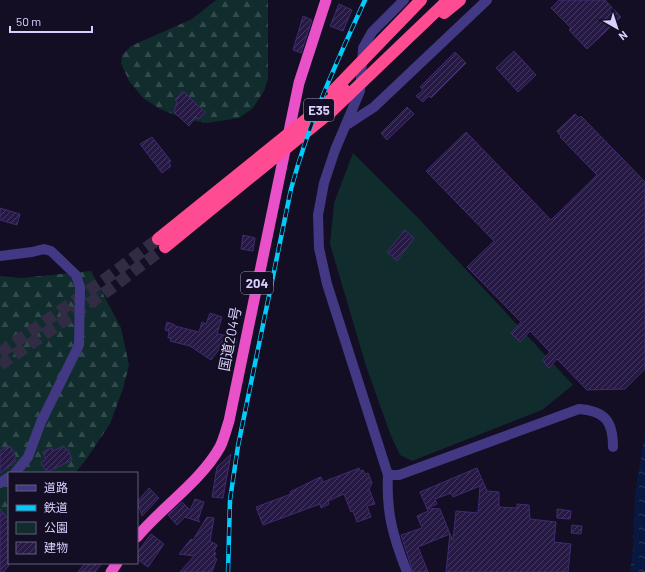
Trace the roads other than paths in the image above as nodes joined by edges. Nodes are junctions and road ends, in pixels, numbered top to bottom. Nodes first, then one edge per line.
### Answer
1 (326, 0) edge
2 (404, 0) edge
3 (421, 0) edge
4 (439, 0) edge
5 (448, 0) edge
6 (460, 0) edge
7 (487, 0) edge
8 (388, 47) junction
9 (348, 124) junction
10 (249, 173) junction
11 (162, 243) tunnel mouth
12 (0, 256) edge
13 (612, 447) dead end
14 (16, 472) edge
15 (388, 475) junction
16 (138, 536) edge
17 (406, 572) edge

1 - 16 highway, 国道204号 / 204
2 - 9 street
3 - 8 highway
4 - 8 highway, E35
5 - 8 highway, E35
6 - 8 highway
7 - 9 street
8 - 10 highway
8 - 10 highway, E35
9 - 15 street
10 - 11 highway, E35
12 - 14 street
13 - 15 street
15 - 17 street

